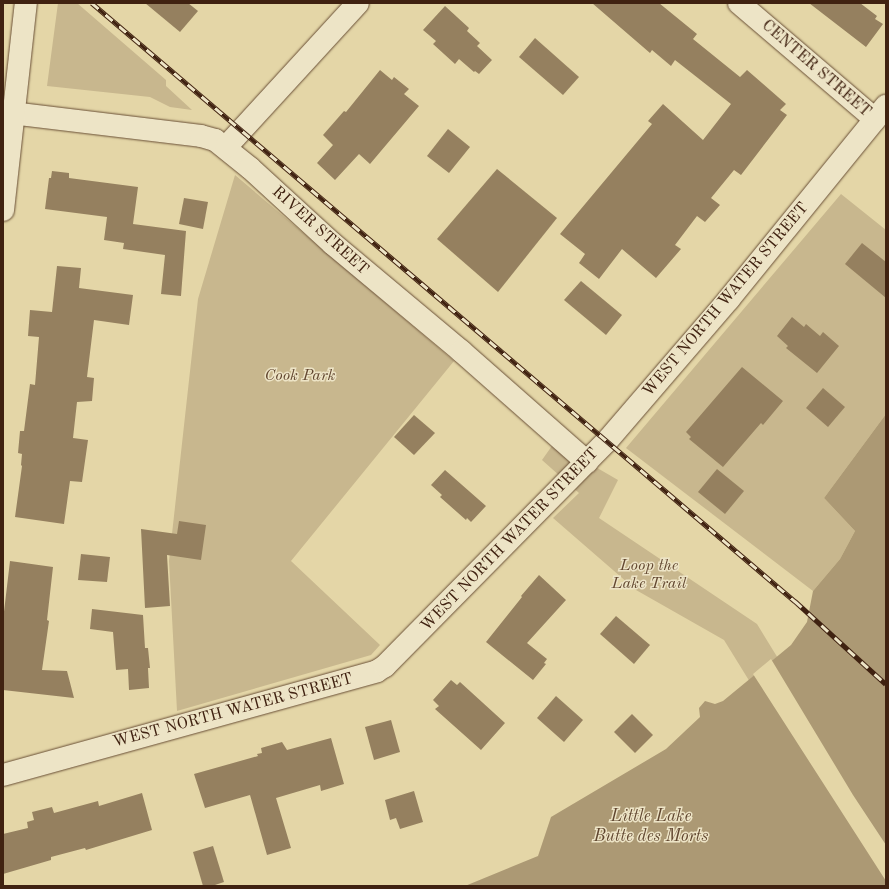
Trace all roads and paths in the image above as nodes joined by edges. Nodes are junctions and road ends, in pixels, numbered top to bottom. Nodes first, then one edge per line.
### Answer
1 (26, 3) edge
2 (358, 3) edge
3 (739, 3) edge
4 (8, 112) edge
5 (881, 113) edge
6 (226, 147) junction
7 (3, 210) edge
8 (587, 462) junction
9 (3, 775) edge

1 - 4 street
2 - 6 street
3 - 5 street, CENTER STREET
4 - 6 street, RIVER STREET
4 - 7 street
5 - 8 street, WEST NORTH WATER STREET
6 - 8 street, RIVER STREET
8 - 9 street, WEST NORTH WATER STREET

